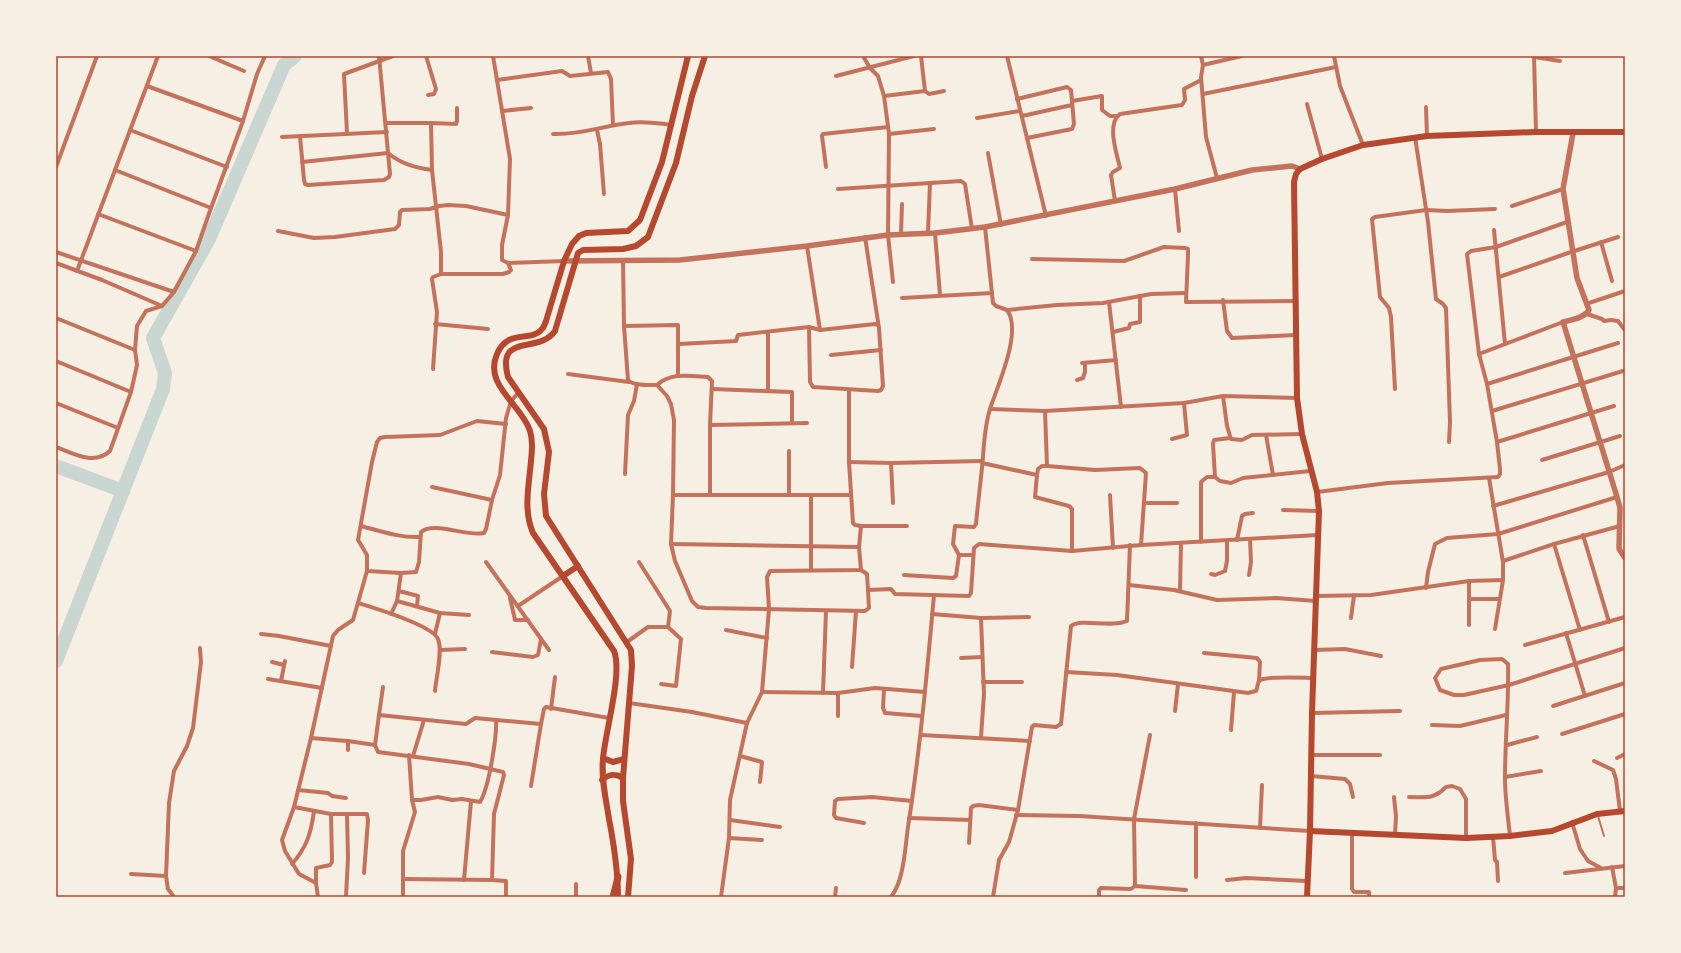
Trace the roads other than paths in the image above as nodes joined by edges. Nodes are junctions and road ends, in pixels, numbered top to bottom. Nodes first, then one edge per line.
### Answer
1 (97, 56) edge
2 (158, 56) edge
3 (209, 56) edge
4 (265, 56) edge
5 (379, 56) edge
6 (393, 56) edge
7 (426, 56) edge
8 (493, 56) edge
9 (588, 56) edge
10 (688, 56) edge
11 (705, 56) edge
12 (863, 56) edge
13 (914, 56) edge
14 (921, 56) edge
15 (1007, 56) edge
16 (1201, 56) edge
17 (1242, 56) edge
18 (1334, 56) edge
19 (1534, 56) edge
20 (380, 61) junction
21 (1560, 61) dead end
22 (1203, 65) junction
23 (1336, 67) junction
24 (870, 68) junction
25 (244, 71) dead end
26 (591, 73) junction
27 (836, 76) dead end
28 (497, 80) junction
29 (1201, 80) junction
30 (147, 86) junction
31 (925, 90) junction
32 (944, 91) dead end
33 (1203, 94) junction
34 (428, 95) dead end
35 (884, 96) junction
36 (1016, 99) junction
37 (1072, 103) junction
38 (1307, 104) dead end
39 (1426, 107) dead end
40 (457, 108) dead end
41 (531, 108) dead end
42 (502, 111) junction
43 (1020, 111) junction
44 (1022, 116) junction
45 (1116, 116) junction
46 (977, 118) dead end
47 (243, 122) junction
48 (387, 123) junction
49 (432, 123) junction
50 (613, 125) junction
51 (672, 125) junction
52 (888, 127) junction
53 (934, 129) dead end
54 (130, 130) junction
55 (597, 130) junction
56 (387, 132) junction
57 (1536, 132) junction
58 (1625, 132) edge
59 (347, 133) junction
60 (1573, 133) junction
61 (553, 134) dead end
62 (889, 134) junction
63 (300, 136) junction
64 (1427, 136) junction
65 (282, 137) dead end
66 (1415, 137) junction
67 (1027, 138) junction
68 (1363, 145) junction
69 (388, 153) junction
70 (988, 153) dead end
71 (1322, 159) junction
72 (302, 162) junction
73 (56, 167) edge
74 (227, 167) junction
75 (826, 168) dead end
76 (1300, 169) junction
77 (115, 170) junction
78 (432, 170) junction
79 (1217, 178) junction
80 (930, 183) junction
81 (889, 185) junction
82 (838, 189) dead end
83 (1175, 189) junction
84 (1563, 189) junction
85 (604, 194) dead end
86 (1115, 201) junction
87 (902, 204) dead end
88 (1512, 206) dead end
89 (435, 207) junction
90 (211, 208) junction
91 (1495, 209) dead end
92 (1426, 210) junction
93 (98, 214) junction
94 (508, 215) junction
95 (1046, 216) junction
96 (1567, 222) junction
97 (1001, 225) junction
98 (985, 227) junction
99 (972, 229) junction
100 (1179, 230) dead end
101 (1494, 230) dead end
102 (278, 231) dead end
103 (932, 233) junction
104 (901, 234) junction
105 (888, 235) junction
106 (866, 237) junction
107 (1618, 237) dead end
108 (1601, 242) junction
109 (807, 246) junction
110 (1496, 247) junction
111 (196, 251) junction
112 (56, 252) edge
113 (1573, 252) junction
114 (1032, 259) dead end
115 (623, 260) junction
116 (81, 261) junction
117 (564, 261) junction
118 (575, 261) junction
119 (56, 263) edge
120 (508, 263) junction
121 (77, 271) junction
122 (441, 274) junction
123 (1500, 277) junction
124 (1612, 281) dead end
125 (892, 282) dead end
126 (1625, 291) edge
127 (174, 292) junction
128 (992, 293) junction
129 (1186, 293) junction
130 (940, 295) junction
131 (1140, 296) junction
132 (902, 298) dead end
133 (1223, 300) junction
134 (1296, 301) junction
135 (1109, 302) junction
136 (1586, 304) junction
137 (162, 306) junction
138 (1007, 310) junction
139 (1587, 314) junction
140 (56, 318) edge
141 (1564, 322) junction
142 (435, 324) junction
143 (878, 325) junction
144 (624, 326) junction
145 (809, 327) junction
146 (488, 329) dead end
147 (1624, 329) dead end
148 (820, 330) junction
149 (768, 332) junction
150 (1113, 332) junction
151 (1296, 335) junction
152 (1618, 343) dead end
153 (679, 344) junction
154 (1505, 344) junction
155 (135, 350) junction
156 (881, 350) junction
157 (1479, 354) junction
158 (831, 355) dead end
159 (1573, 357) junction
160 (1116, 360) junction
161 (56, 361) edge
162 (434, 369) dead end
163 (1623, 371) dead end
164 (568, 374) dead end
165 (678, 376) junction
166 (1077, 380) dead end
167 (630, 382) junction
168 (636, 384) junction
169 (1487, 384) junction
170 (1582, 384) junction
171 (657, 385) junction
172 (712, 389) junction
173 (1395, 389) dead end
174 (849, 390) junction
175 (768, 391) junction
176 (132, 392) junction
177 (519, 392) junction
178 (1223, 396) junction
179 (1297, 398) junction
180 (511, 401) junction
181 (56, 403) edge
182 (1184, 403) junction
183 (1614, 406) dead end
184 (1121, 407) junction
185 (990, 409) junction
186 (1046, 411) junction
187 (1492, 411) junction
188 (1590, 413) junction
189 (792, 423) junction
190 (807, 423) dead end
191 (506, 424) junction
192 (710, 425) junction
193 (118, 428) junction
194 (1302, 434) junction
195 (1266, 435) junction
196 (1620, 436) dead end
197 (1230, 438) junction
198 (1172, 439) dead end
199 (1449, 442) dead end
200 (1497, 442) junction
201 (1602, 442) junction
202 (56, 447) edge
203 (789, 450) dead end
204 (1542, 460) dead end
205 (849, 462) junction
206 (982, 462) junction
207 (891, 463) junction
208 (1625, 465) edge
209 (1047, 466) junction
210 (1310, 471) junction
211 (1609, 472) junction
212 (625, 474) dead end
213 (1037, 475) junction
214 (1274, 475) junction
215 (1216, 477) junction
216 (1489, 478) junction
217 (432, 487) dead end
218 (1317, 492) junction
219 (673, 495) junction
220 (710, 495) junction
221 (789, 495) junction
222 (811, 495) junction
223 (851, 495) junction
224 (1110, 495) dead end
225 (1617, 497) junction
226 (492, 500) junction
227 (893, 503) dead end
228 (1144, 503) junction
229 (1177, 503) dead end
230 (1493, 506) junction
231 (1283, 510) dead end
232 (1319, 511) junction
233 (1253, 513) dead end
234 (1622, 518) edge
235 (361, 526) junction
236 (861, 526) junction
237 (907, 526) dead end
238 (1620, 526) junction
239 (1498, 534) junction
240 (1583, 535) junction
241 (1318, 536) junction
242 (420, 537) junction
243 (1250, 539) junction
244 (1237, 540) junction
245 (1227, 541) junction
246 (1181, 542) junction
247 (1201, 542) junction
248 (671, 544) junction
249 (1554, 544) junction
250 (811, 545) junction
251 (1130, 545) junction
252 (1141, 545) junction
253 (859, 547) junction
254 (1113, 548) junction
255 (1072, 551) junction
256 (959, 555) junction
257 (973, 555) junction
258 (1625, 558) edge
259 (1503, 561) junction
260 (486, 562) dead end
261 (639, 562) dead end
262 (578, 566) junction
263 (811, 570) junction
264 (861, 570) junction
265 (368, 571) junction
266 (401, 573) junction
267 (1211, 574) dead end
268 (904, 575) dead end
269 (1249, 575) dead end
270 (563, 576) junction
271 (1503, 580) junction
272 (1469, 581) junction
273 (1129, 585) junction
274 (1426, 588) junction
275 (868, 590) junction
276 (399, 591) junction
277 (1180, 591) junction
278 (934, 595) junction
279 (1354, 595) junction
280 (510, 596) junction
281 (1316, 599) junction
282 (1469, 599) junction
283 (1499, 599) junction
284 (397, 601) junction
285 (358, 603) junction
286 (418, 606) junction
287 (518, 606) junction
288 (769, 609) junction
289 (826, 611) junction
290 (856, 611) junction
291 (440, 613) junction
292 (391, 614) junction
293 (932, 614) junction
294 (469, 615) dead end
295 (1029, 617) dead end
296 (1625, 617) edge
297 (981, 618) junction
298 (1351, 618) dead end
299 (528, 620) junction
300 (1609, 622) junction
301 (1469, 625) dead end
302 (668, 628) junction
303 (1495, 629) dead end
304 (726, 630) dead end
305 (1580, 630) junction
306 (261, 634) dead end
307 (435, 634) junction
308 (1566, 634) junction
309 (767, 638) junction
310 (541, 639) junction
311 (627, 642) junction
312 (1525, 645) dead end
313 (330, 646) junction
314 (200, 648) dead end
315 (1625, 648) edge
316 (465, 649) dead end
317 (440, 650) junction
318 (549, 650) dead end
319 (1314, 650) junction
320 (492, 652) dead end
321 (1204, 653) dead end
322 (1381, 656) dead end
323 (961, 658) dead end
324 (982, 658) junction
325 (272, 662) dead end
326 (1575, 664) junction
327 (852, 667) dead end
328 (1066, 672) junction
329 (555, 677) dead end
330 (1314, 678) junction
331 (268, 679) dead end
332 (281, 681) junction
333 (1259, 681) junction
334 (983, 682) junction
335 (1022, 682) dead end
336 (1625, 683) edge
337 (661, 684) dead end
338 (1178, 684) junction
339 (1509, 685) junction
340 (384, 687) dead end
341 (322, 688) junction
342 (884, 689) junction
343 (435, 691) dead end
344 (762, 692) junction
345 (925, 692) junction
346 (1234, 692) junction
347 (823, 693) junction
348 (838, 693) junction
349 (1585, 696) junction
350 (629, 702) junction
351 (1553, 706) dead end
352 (551, 708) junction
353 (1175, 711) dead end
354 (1400, 711) dead end
355 (1312, 713) junction
356 (1625, 714) edge
357 (379, 715) junction
358 (1506, 715) junction
359 (838, 716) dead end
360 (922, 716) junction
361 (609, 718) junction
362 (424, 720) junction
363 (496, 720) junction
364 (747, 723) junction
365 (541, 724) junction
366 (1432, 725) dead end
367 (1231, 730) dead end
368 (1562, 734) dead end
369 (921, 735) junction
370 (1150, 735) dead end
371 (981, 737) junction
372 (1537, 737) dead end
373 (312, 738) junction
374 (348, 741) junction
375 (1030, 742) junction
376 (375, 745) junction
377 (1507, 745) junction
378 (348, 750) dead end
379 (1625, 754) edge
380 (1311, 755) junction
381 (1380, 755) dead end
382 (411, 756) junction
383 (740, 756) junction
384 (603, 758) junction
385 (1617, 758) dead end
386 (624, 759) junction
387 (1594, 761) dead end
388 (490, 769) junction
389 (1541, 771) dead end
390 (1311, 776) junction
391 (1505, 777) junction
392 (623, 778) junction
393 (602, 780) junction
394 (760, 782) dead end
395 (1262, 785) dead end
396 (531, 786) dead end
397 (298, 790) junction
398 (1353, 797) dead end
399 (1394, 797) dead end
400 (1409, 797) dead end
401 (346, 798) dead end
402 (412, 800) junction
403 (471, 801) junction
404 (912, 801) junction
405 (294, 807) junction
406 (1018, 810) junction
407 (314, 811) junction
408 (1622, 811) edge
409 (331, 814) junction
410 (347, 814) junction
411 (1598, 814) junction
412 (1016, 815) junction
413 (909, 818) junction
414 (1134, 819) junction
415 (730, 820) junction
416 (970, 820) junction
417 (1572, 822) junction
418 (864, 823) dead end
419 (1196, 823) junction
420 (780, 827) dead end
421 (1260, 828) junction
422 (1310, 831) junction
423 (1352, 833) junction
424 (1395, 835) junction
425 (1510, 836) junction
426 (1604, 836) dead end
427 (1493, 837) junction
428 (729, 838) junction
429 (1466, 838) junction
430 (762, 840) dead end
431 (968, 843) dead end
432 (292, 864) junction
433 (1625, 866) edge
434 (1612, 867) junction
435 (1601, 868) junction
436 (364, 873) dead end
437 (1565, 873) dead end
438 (131, 874) dead end
439 (166, 876) junction
440 (618, 877) junction
441 (1196, 877) dead end
442 (403, 879) junction
443 (464, 880) junction
444 (492, 880) junction
445 (1227, 880) dead end
446 (1307, 880) junction
447 (1498, 881) dead end
448 (316, 883) junction
449 (576, 884) dead end
450 (1135, 886) junction
451 (836, 888) dead end
452 (1616, 888) junction
453 (1625, 888) edge
454 (1186, 890) dead end
455 (346, 896) dead end
456 (174, 897) edge
457 (318, 897) edge
458 (403, 897) edge
459 (506, 897) edge
460 (576, 897) edge
461 (613, 897) edge
462 (618, 897) edge
463 (628, 897) edge
464 (721, 897) edge
465 (835, 897) edge
466 (891, 897) edge
467 (993, 897) edge
468 (1099, 897) edge
469 (1307, 897) edge
470 (1369, 897) edge
471 (1615, 897) edge

1 - 73 street
2 - 30 street
3 - 25 street
4 - 47 street
5 - 20 street
6 - 20 street
7 - 34 street
8 - 28 street
9 - 26 street
10 - 51 main road
11 - 118 main road
12 - 24 street
13 - 24 street
14 - 31 street
15 - 36 street
16 - 22 street
17 - 22 street
18 - 23 street
19 - 21 street
19 - 57 street
20 - 48 street
20 - 59 street
22 - 29 street
23 - 33 street
23 - 68 street
24 - 27 street
24 - 35 street
26 - 28 street
26 - 50 street
28 - 42 street
29 - 33 street
29 - 45 street
30 - 47 street
30 - 54 street
31 - 32 street
31 - 35 street
33 - 79 street
35 - 52 street
36 - 37 street
36 - 43 street
37 - 44 street
37 - 45 street
37 - 67 street
38 - 71 street
39 - 64 street
40 - 49 street
41 - 42 street
42 - 94 street
43 - 44 street
43 - 46 street
44 - 67 street
45 - 86 street
47 - 74 street
48 - 49 street
48 - 56 street
49 - 78 street
50 - 51 street
50 - 55 street
51 - 117 main road
52 - 62 street
52 - 75 street
53 - 62 street
54 - 74 street
54 - 77 street
55 - 61 street
55 - 85 street
56 - 59 street
56 - 69 street
57 - 60 main road
57 - 64 main road
58 - 60 main road
59 - 63 street
60 - 84 street
62 - 81 street
63 - 65 street
63 - 72 street
64 - 66 main road
66 - 68 main road
66 - 92 street
67 - 95 street
68 - 71 main road
69 - 72 street
69 - 72 street
69 - 78 street
70 - 97 street
71 - 76 main road
74 - 90 street
76 - 79 street
76 - 134 main road
77 - 90 street
77 - 93 street
78 - 89 street
79 - 83 street
80 - 81 street
80 - 99 street
80 - 103 street
81 - 82 street
81 - 105 street
83 - 86 street
83 - 100 street
84 - 88 street
84 - 96 street
86 - 95 street
87 - 104 street
89 - 94 street
89 - 102 street
89 - 122 street
90 - 111 street
91 - 92 street
92 - 173 street
92 - 199 street
93 - 111 street
93 - 116 street
94 - 120 street
95 - 97 street
96 - 110 street
96 - 113 street
97 - 98 street
98 - 99 street
98 - 128 street
99 - 103 street
101 - 110 street
103 - 104 street
103 - 130 street
104 - 105 street
105 - 106 street
105 - 125 street
106 - 109 street
106 - 143 street
107 - 108 street
108 - 113 street
108 - 124 street
109 - 115 street
109 - 148 street
110 - 123 street
110 - 157 street
111 - 127 street
112 - 116 street
113 - 123 street
113 - 136 street
114 - 129 street
115 - 118 street
115 - 144 street
116 - 121 street
116 - 127 street
117 - 118 street
117 - 120 street
117 - 180 main road
118 - 177 main road
119 - 121 street
120 - 122 street
121 - 137 street
122 - 142 street
123 - 154 street
126 - 136 street
127 - 137 street
128 - 130 street
128 - 138 street
129 - 131 street
129 - 133 street
130 - 132 street
131 - 135 street
131 - 150 street
133 - 134 street
133 - 151 street
134 - 151 main road
135 - 138 street
135 - 150 street
136 - 139 street
137 - 155 street
138 - 185 street
139 - 141 street
139 - 147 street
140 - 155 street
141 - 154 street
141 - 159 street
142 - 146 street
142 - 162 street
143 - 148 street
143 - 156 street
144 - 153 street
144 - 167 street
145 - 148 street
145 - 149 street
145 - 174 street
149 - 153 street
149 - 175 street
150 - 160 street
151 - 179 main road
152 - 159 street
153 - 165 street
154 - 157 street
155 - 176 street
156 - 158 street
156 - 174 street
157 - 169 street
159 - 169 street
159 - 170 street
160 - 166 street
160 - 184 street
161 - 176 street
163 - 170 street
164 - 167 street
165 - 171 street
165 - 172 street
167 - 168 street
168 - 171 street
168 - 212 street
169 - 187 street
170 - 187 street
170 - 188 street
171 - 219 street
172 - 175 street
172 - 192 street
174 - 205 street
175 - 189 street
176 - 193 street
177 - 180 street
177 - 262 main road
178 - 179 street
178 - 182 street
178 - 197 street
179 - 194 main road
180 - 191 street
180 - 270 main road
181 - 193 street
182 - 184 street
182 - 198 street
183 - 188 street
184 - 186 street
185 - 186 street
185 - 206 street
186 - 209 street
187 - 200 street
188 - 200 street
188 - 201 street
189 - 190 street
189 - 192 street
191 - 226 street
191 - 235 street
192 - 220 street
193 - 202 street
194 - 195 street
194 - 210 main road
195 - 197 street
195 - 214 street
196 - 201 street
197 - 215 street
200 - 216 street
201 - 204 street
201 - 211 street
203 - 221 street
205 - 207 street
205 - 223 street
206 - 207 street
206 - 213 street
206 - 256 street
207 - 227 street
208 - 211 street
209 - 213 street
209 - 228 street
210 - 214 street
210 - 218 main road
211 - 225 street
211 - 230 street
213 - 255 street
214 - 215 street
215 - 247 street
216 - 218 street
216 - 230 street
217 - 226 street
218 - 232 main road
219 - 220 street
219 - 248 street
220 - 221 street
221 - 222 street
222 - 223 street
222 - 250 street
223 - 236 street
224 - 254 street
225 - 234 street
225 - 239 street
226 - 242 street
228 - 229 street
228 - 252 street
230 - 239 street
231 - 232 street
232 - 241 main road
233 - 244 street
234 - 238 street
235 - 242 street
235 - 265 street
236 - 237 street
236 - 253 street
238 - 240 street
238 - 258 street
239 - 259 street
239 - 274 street
240 - 249 street
240 - 300 street
241 - 243 street
241 - 281 main road
242 - 266 street
243 - 244 street
243 - 269 street
244 - 245 street
245 - 247 street
245 - 267 street
246 - 247 street
246 - 252 street
246 - 277 street
248 - 250 street
248 - 288 street
249 - 259 street
249 - 305 street
250 - 253 street
250 - 263 street
251 - 252 street
251 - 254 street
251 - 273 street
253 - 264 street
254 - 255 street
255 - 257 street
256 - 257 street
256 - 268 street
257 - 278 street
259 - 271 street
260 - 280 street
261 - 302 street
262 - 270 main road
262 - 311 main road
263 - 264 street
263 - 288 street
264 - 275 street
265 - 266 street
265 - 285 street
266 - 276 street
270 - 287 street
270 - 361 main road
271 - 272 street
271 - 283 street
272 - 274 street
272 - 282 street
273 - 277 street
273 - 328 street
274 - 279 street
275 - 278 street
275 - 290 street
276 - 284 street
276 - 286 street
277 - 281 street
278 - 293 street
279 - 281 street
279 - 298 street
280 - 287 street
280 - 299 street
281 - 319 main road
282 - 283 street
282 - 301 street
283 - 303 street
284 - 286 street
284 - 292 street
285 - 292 street
285 - 313 street
286 - 291 street
287 - 299 street
288 - 289 street
288 - 309 street
289 - 290 street
289 - 347 street
290 - 327 street
291 - 294 street
291 - 307 street
292 - 307 street
293 - 297 street
293 - 345 street
295 - 297 street
296 - 300 street
297 - 324 street
299 - 310 street
300 - 305 street
302 - 311 street
302 - 337 street
304 - 309 street
305 - 308 street
306 - 313 street
307 - 317 street
308 - 312 street
308 - 326 street
309 - 344 street
310 - 318 street
310 - 320 street
311 - 350 main road
313 - 341 street
314 - 439 street
315 - 326 street
316 - 317 street
317 - 343 street
319 - 322 street
319 - 330 main road
321 - 333 street
323 - 324 street
324 - 334 street
325 - 332 street
326 - 339 street
326 - 349 street
328 - 338 street
328 - 375 street
329 - 352 street
330 - 333 street
330 - 355 main road
331 - 332 street
332 - 341 street
333 - 346 street
334 - 335 street
334 - 371 street
336 - 349 street
338 - 346 street
338 - 353 street
339 - 339 street
339 - 358 street
340 - 357 street
341 - 373 street
342 - 345 street
342 - 348 street
342 - 360 street
344 - 347 street
344 - 364 street
345 - 360 street
346 - 367 street
347 - 348 street
348 - 359 street
349 - 351 street
350 - 364 street
350 - 386 main road
352 - 361 street
352 - 365 street
354 - 355 street
355 - 380 main road
356 - 368 street
357 - 362 street
357 - 376 street
358 - 366 street
358 - 377 street
360 - 369 street
361 - 384 main road
362 - 363 street
362 - 382 street
363 - 365 street
363 - 388 street
364 - 383 street
365 - 396 street
369 - 371 street
369 - 404 street
370 - 414 street
371 - 375 street
372 - 377 street
373 - 374 street
373 - 397 street
374 - 376 street
374 - 378 street
375 - 406 street
376 - 382 street
377 - 391 street
379 - 385 street
380 - 381 street
380 - 390 main road
382 - 388 street
382 - 402 street
383 - 394 street
383 - 415 street
384 - 386 main road
384 - 393 main road
386 - 392 main road
387 - 408 street
388 - 403 street
388 - 444 street
389 - 391 street
390 - 398 street
390 - 422 main road
391 - 425 street
392 - 393 main road
392 - 463 main road
393 - 440 main road
395 - 421 street
397 - 401 street
397 - 405 street
399 - 424 street
400 - 429 street
402 - 403 street
402 - 442 street
403 - 443 street
404 - 413 street
404 - 418 street
405 - 407 street
405 - 432 street
406 - 412 street
406 - 416 street
407 - 409 street
407 - 432 street
408 - 411 main road
409 - 410 street
409 - 448 street
410 - 436 street
410 - 455 street
411 - 417 main road
411 - 426 lane
412 - 414 street
412 - 467 street
413 - 416 street
413 - 466 street
414 - 419 street
414 - 450 street
415 - 420 street
415 - 428 street
416 - 431 street
417 - 425 main road
417 - 435 street
419 - 421 street
419 - 441 street
421 - 422 street
422 - 423 main road
422 - 446 main road
423 - 424 main road
423 - 470 street
424 - 429 main road
425 - 427 main road
427 - 429 main road
427 - 447 street
428 - 430 street
428 - 464 street
432 - 448 street
433 - 434 street
434 - 435 street
434 - 452 street
435 - 437 street
438 - 439 street
439 - 456 street
440 - 461 main road
440 - 462 main road
442 - 443 street
442 - 458 street
443 - 444 street
444 - 459 street
445 - 446 street
446 - 469 main road
448 - 457 street
449 - 460 street
450 - 454 street
450 - 468 street
451 - 465 street
452 - 453 street
452 - 471 street

